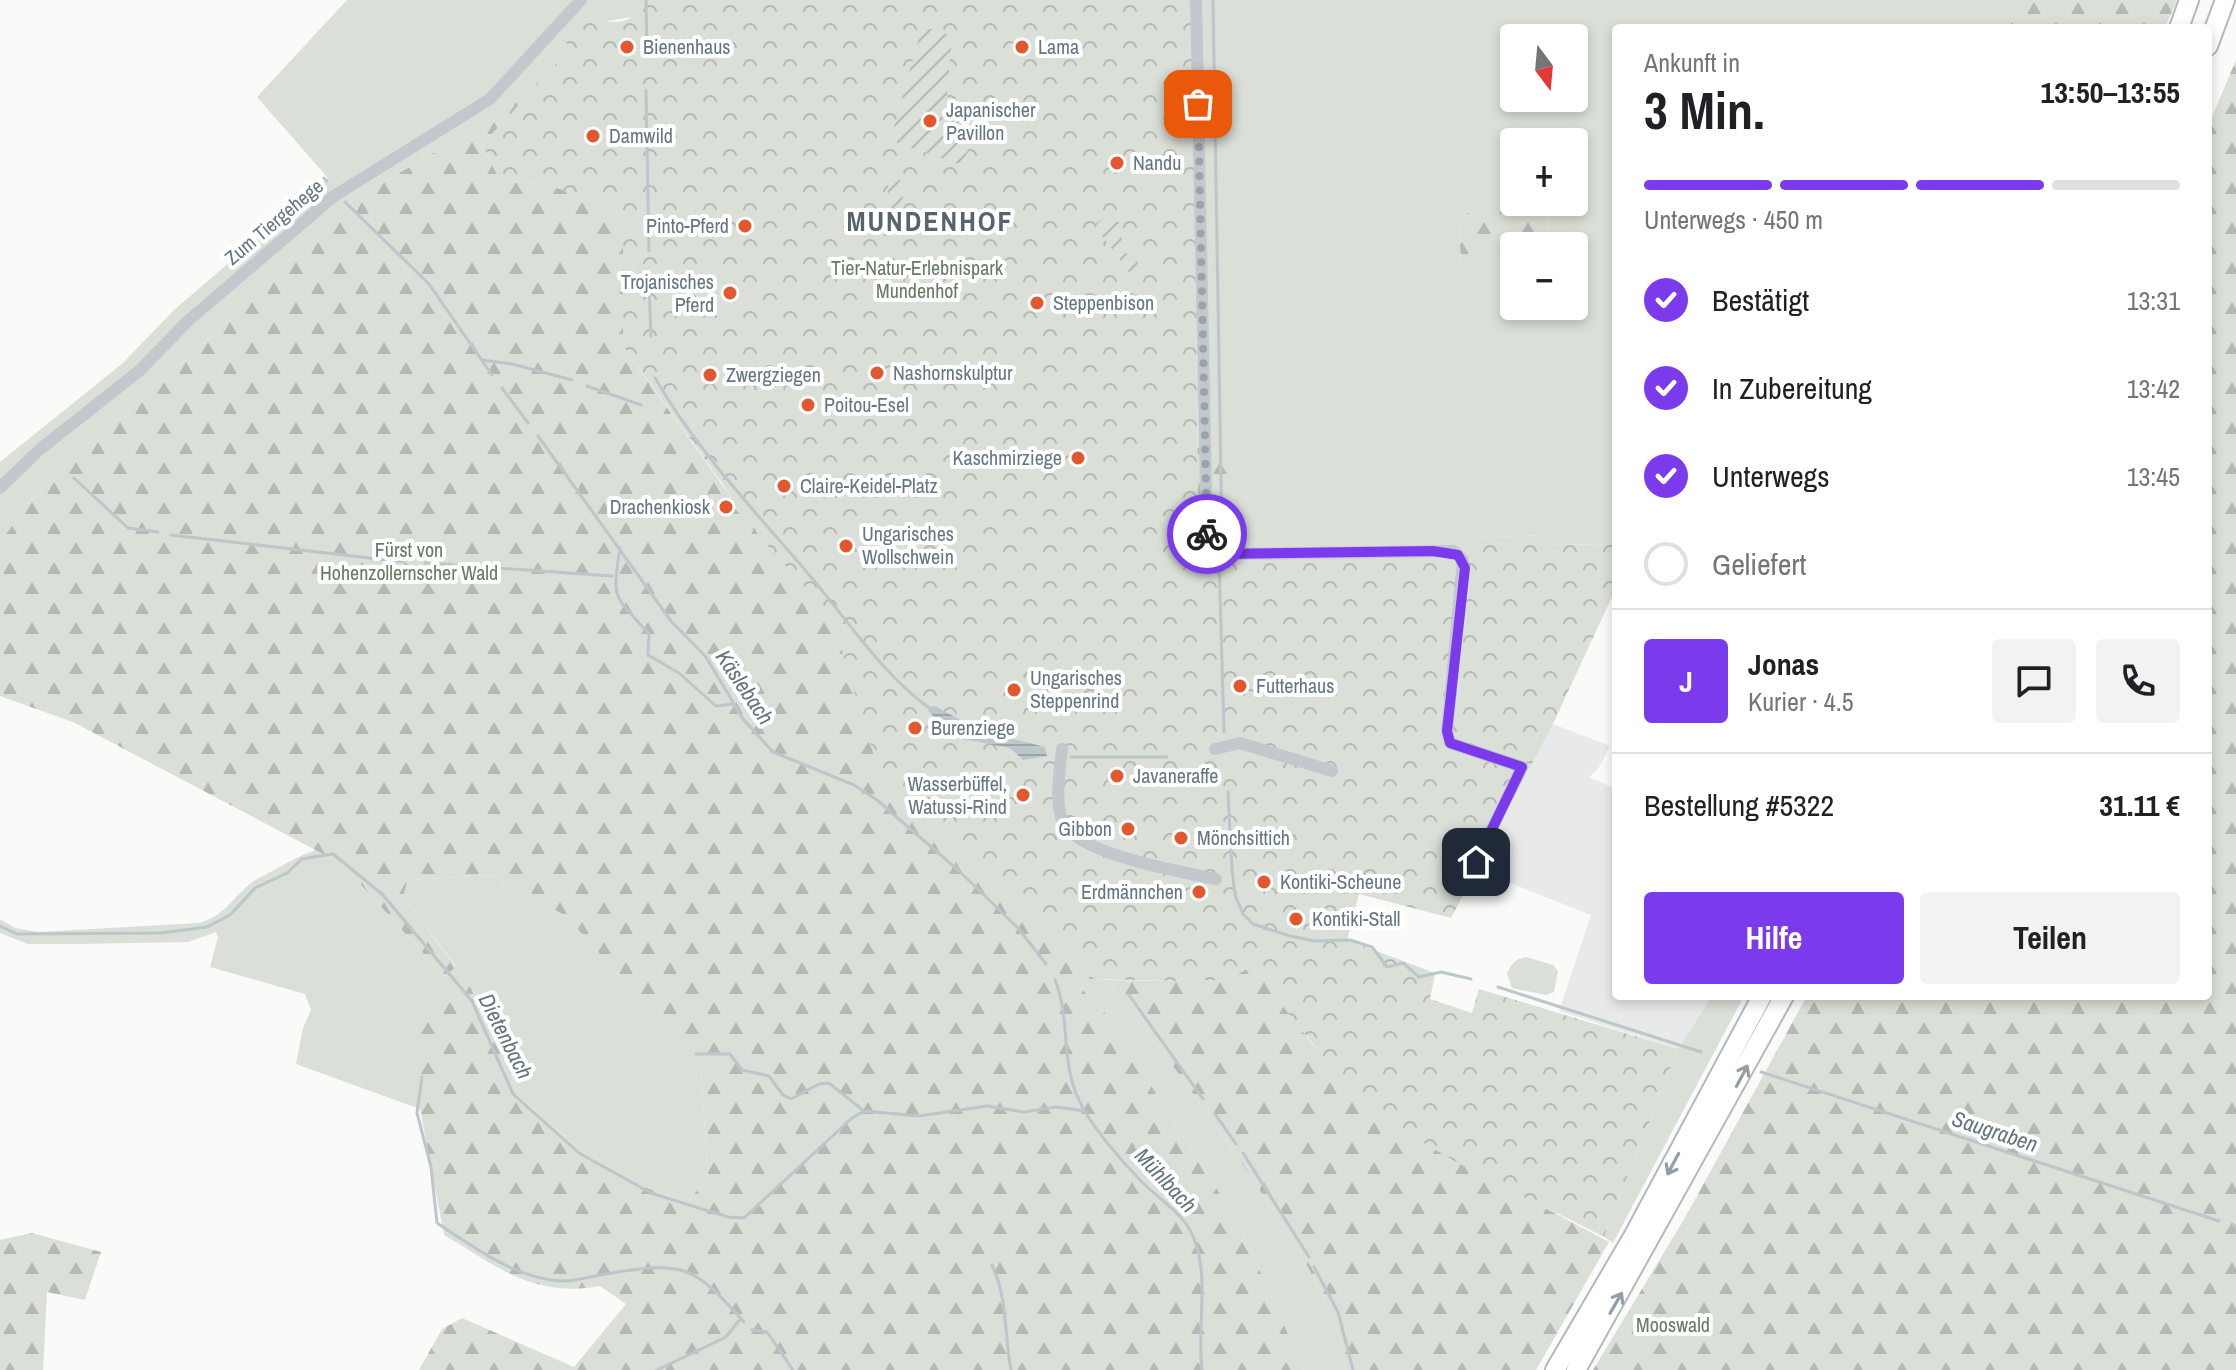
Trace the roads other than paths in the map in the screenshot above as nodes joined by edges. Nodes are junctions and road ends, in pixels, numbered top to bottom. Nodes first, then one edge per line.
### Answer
1 (581, 0) edge
2 (1196, 0) edge
3 (2189, 0) edge
4 (2225, 0) edge
5 (2180, 24) edge
6 (2212, 35) edge
7 (0, 488) edge
8 (1062, 749) dead end
9 (1215, 749) dead end
10 (1332, 771) dead end
11 (1476, 862) dead end
12 (1216, 879) dead end
13 (1760, 1000) edge
14 (1782, 1000) edge
15 (1555, 1370) edge
16 (1576, 1370) edge

1 - 7 street, Zum Tiergehege
2 - 11 street
3 - 5 highway
4 - 6 highway
8 - 12 street
9 - 10 street
13 -> 15 highway
16 -> 14 highway

